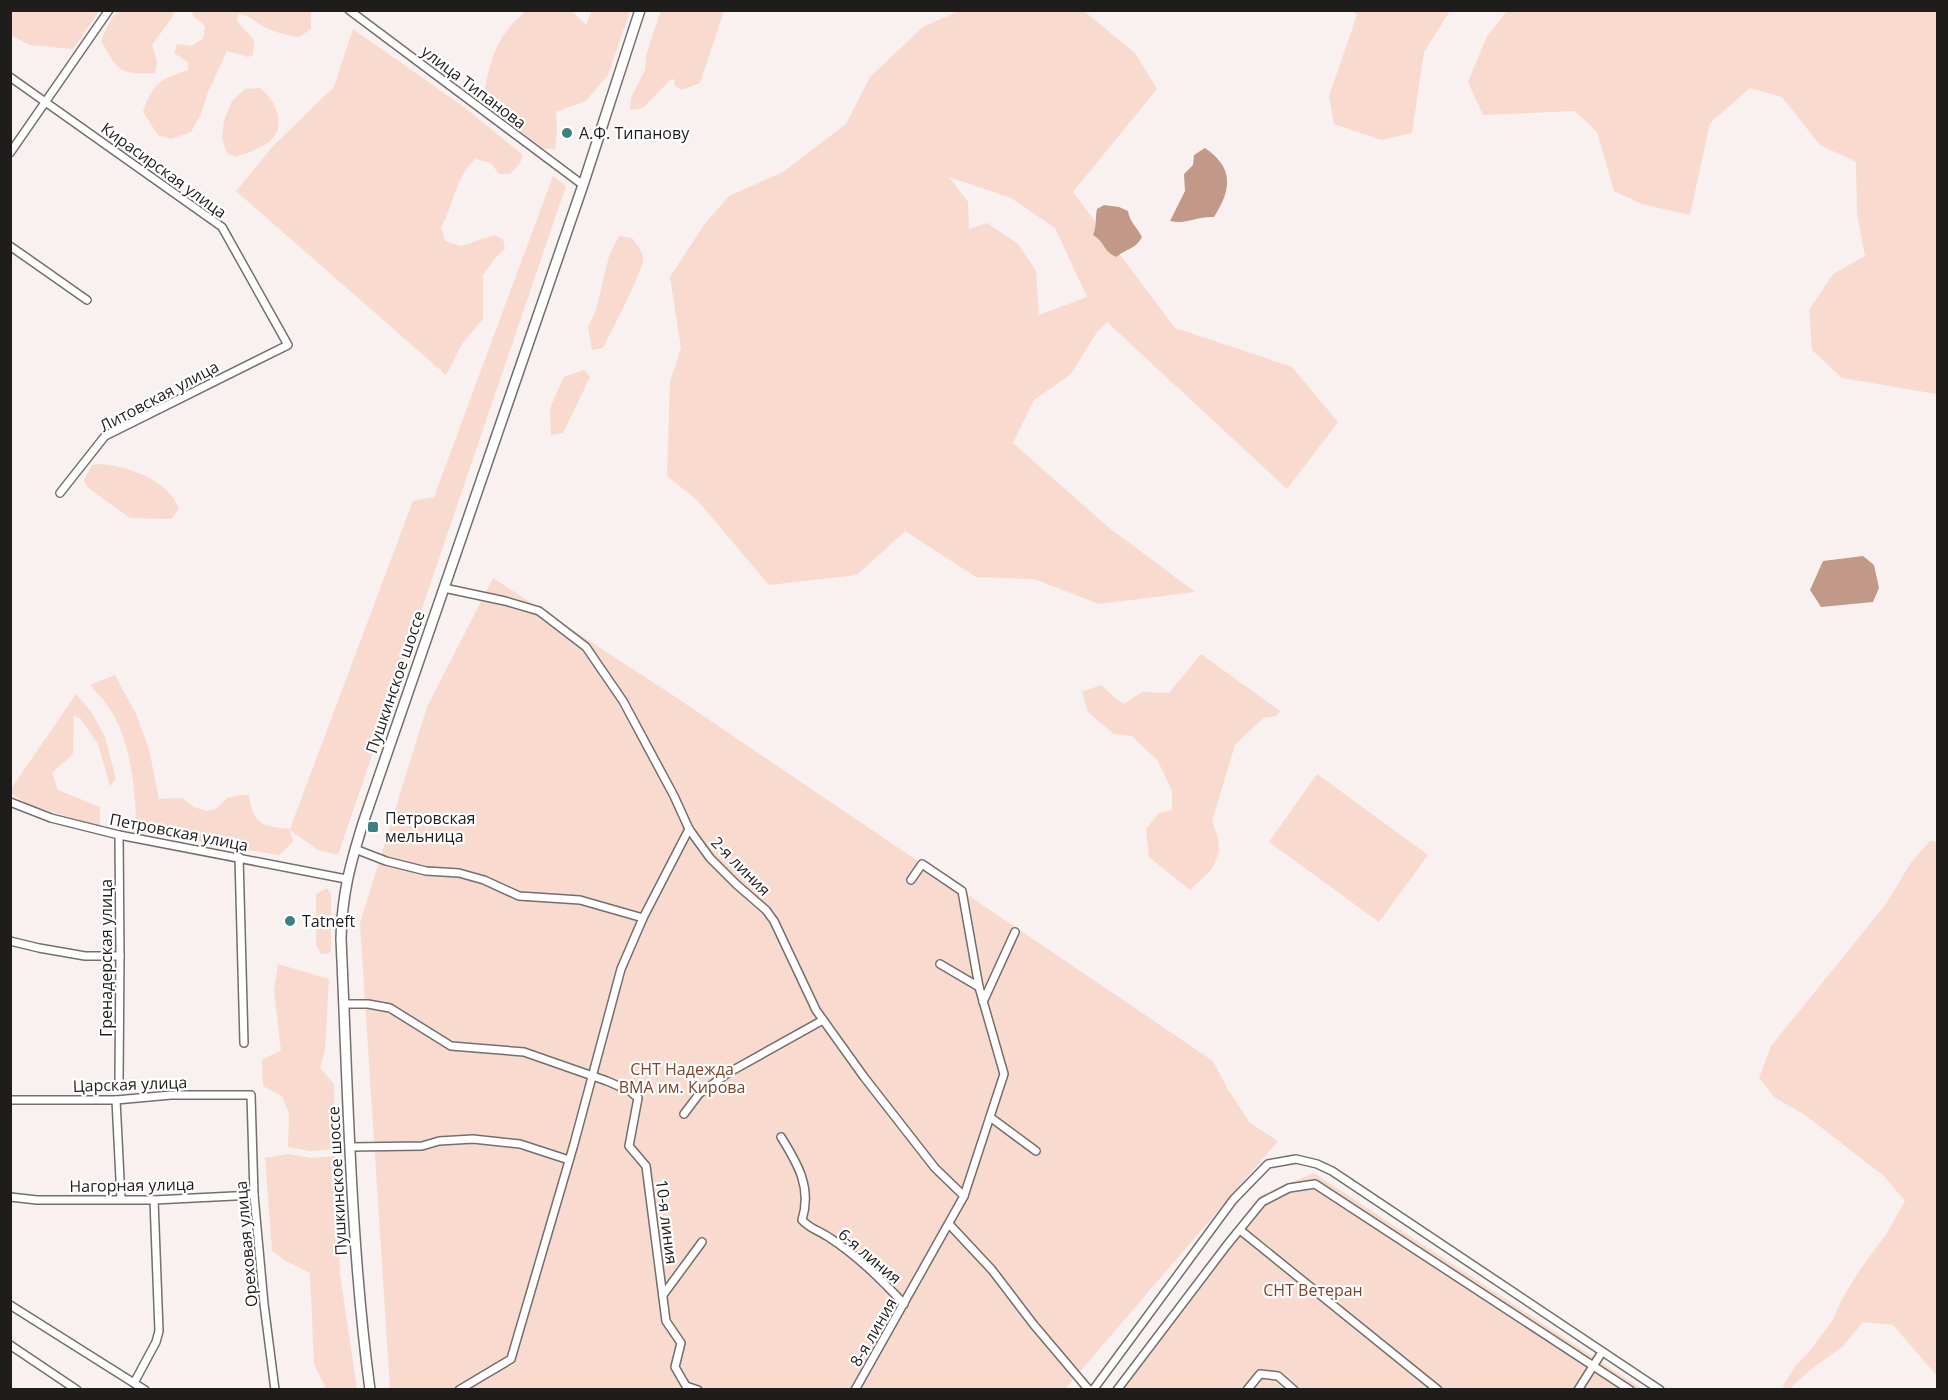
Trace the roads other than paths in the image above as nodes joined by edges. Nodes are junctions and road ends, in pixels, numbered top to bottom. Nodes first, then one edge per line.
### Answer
1 (110, 10) edge
2 (349, 10) edge
3 (640, 10) edge
4 (10, 77) edge
5 (46, 103) junction
6 (10, 153) edge
7 (583, 185) junction
8 (10, 246) edge
9 (87, 300) dead end
10 (288, 345) joint
11 (60, 493) dead end
12 (444, 588) junction
13 (10, 802) edge
14 (689, 829) junction
15 (119, 835) junction
16 (355, 849) junction
17 (239, 857) junction
18 (346, 879) junction
19 (911, 880) dead end
20 (643, 918) junction
21 (1015, 932) dead end
22 (10, 941) edge
23 (120, 956) junction
24 (940, 964) dead end
25 (979, 987) junction
26 (984, 1002) junction
27 (344, 1004) junction
28 (823, 1020) junction
29 (244, 1043) dead end
30 (593, 1076) junction
31 (119, 1080) dead end
32 (251, 1095) joint
33 (10, 1100) edge
34 (116, 1100) junction
35 (684, 1113) dead end
36 (990, 1117) junction
37 (781, 1137) dead end
38 (350, 1147) junction
39 (1036, 1151) dead end
40 (569, 1160) junction
41 (254, 1195) junction
42 (964, 1196) junction
43 (10, 1197) edge
44 (121, 1199) junction
45 (154, 1200) junction
46 (949, 1224) junction
47 (1240, 1230) junction
48 (702, 1242) dead end
49 (663, 1295) junction
50 (904, 1304) junction
51 (10, 1305) edge
52 (10, 1345) edge
53 (1602, 1352) junction
54 (1594, 1365) junction
55 (134, 1383) junction
56 (76, 1389) edge
57 (145, 1389) edge
58 (275, 1389) edge
59 (370, 1389) edge
60 (459, 1389) edge
61 (698, 1389) edge
62 (855, 1389) edge
63 (1091, 1389) edge
64 (1117, 1389) edge
65 (1247, 1389) edge
66 (1294, 1389) edge
67 (1438, 1389) edge
68 (1578, 1389) edge
69 (1630, 1389) edge
70 (1660, 1389) edge

1 - 5 street
2 - 7 street, улица Типанова
3 - 7 main road, Пушкинское шоссе
4 - 5 street, Кирасирская улица
5 - 6 street
5 - 10 street, Кирасирская улица
7 - 12 main road, Пушкинское шоссе
8 - 9 street
10 - 11 street, Литовская улица
12 - 14 street, 2-я линия
12 - 16 main road, Пушкинское шоссе
13 - 15 street, Петровская улица
14 - 20 street
14 - 28 street, 2-я линия
15 - 17 street, Петровская улица
15 - 23 street, Гренадерская улица
16 - 18 main road, Пушкинское шоссе
16 - 20 street
17 - 18 street, Петровская улица
17 - 29 street
18 - 27 main road, Пушкинское шоссе
19 - 25 street
20 - 30 street
21 - 26 street
22 - 23 street
23 - 31 street, Гренадерская улица
24 - 25 street
25 - 26 street
26 - 36 street
27 - 30 street
27 - 38 main road, Пушкинское шоссе
28 - 35 street
28 - 42 street, 2-я линия
30 - 40 street
30 - 49 street, 10-я линия
32 - 34 street, Царская улица
32 - 41 street, Ореховая улица
33 - 34 street, Царская улица
34 - 44 street
36 - 39 street
36 - 42 street
37 - 50 street, 6-я линия
38 - 40 street
38 - 59 main road, Пушкинское шоссе
40 - 60 street
41 - 45 street, Нагорная улица
41 - 58 street, Ореховая улица
42 - 46 street
43 - 44 street, Нагорная улица
44 - 45 street, Нагорная улица
45 - 55 street
46 - 50 street, 8-я линия
46 - 63 street
47 - 54 street
47 - 64 street
47 - 67 street
48 - 49 street
49 - 61 street, 10-я линия
50 - 62 street, 8-я линия
51 - 55 street
52 - 56 street
53 - 54 street
53 - 63 street
53 - 70 street
54 - 68 street
54 - 69 street
55 - 57 street
65 - 66 street

